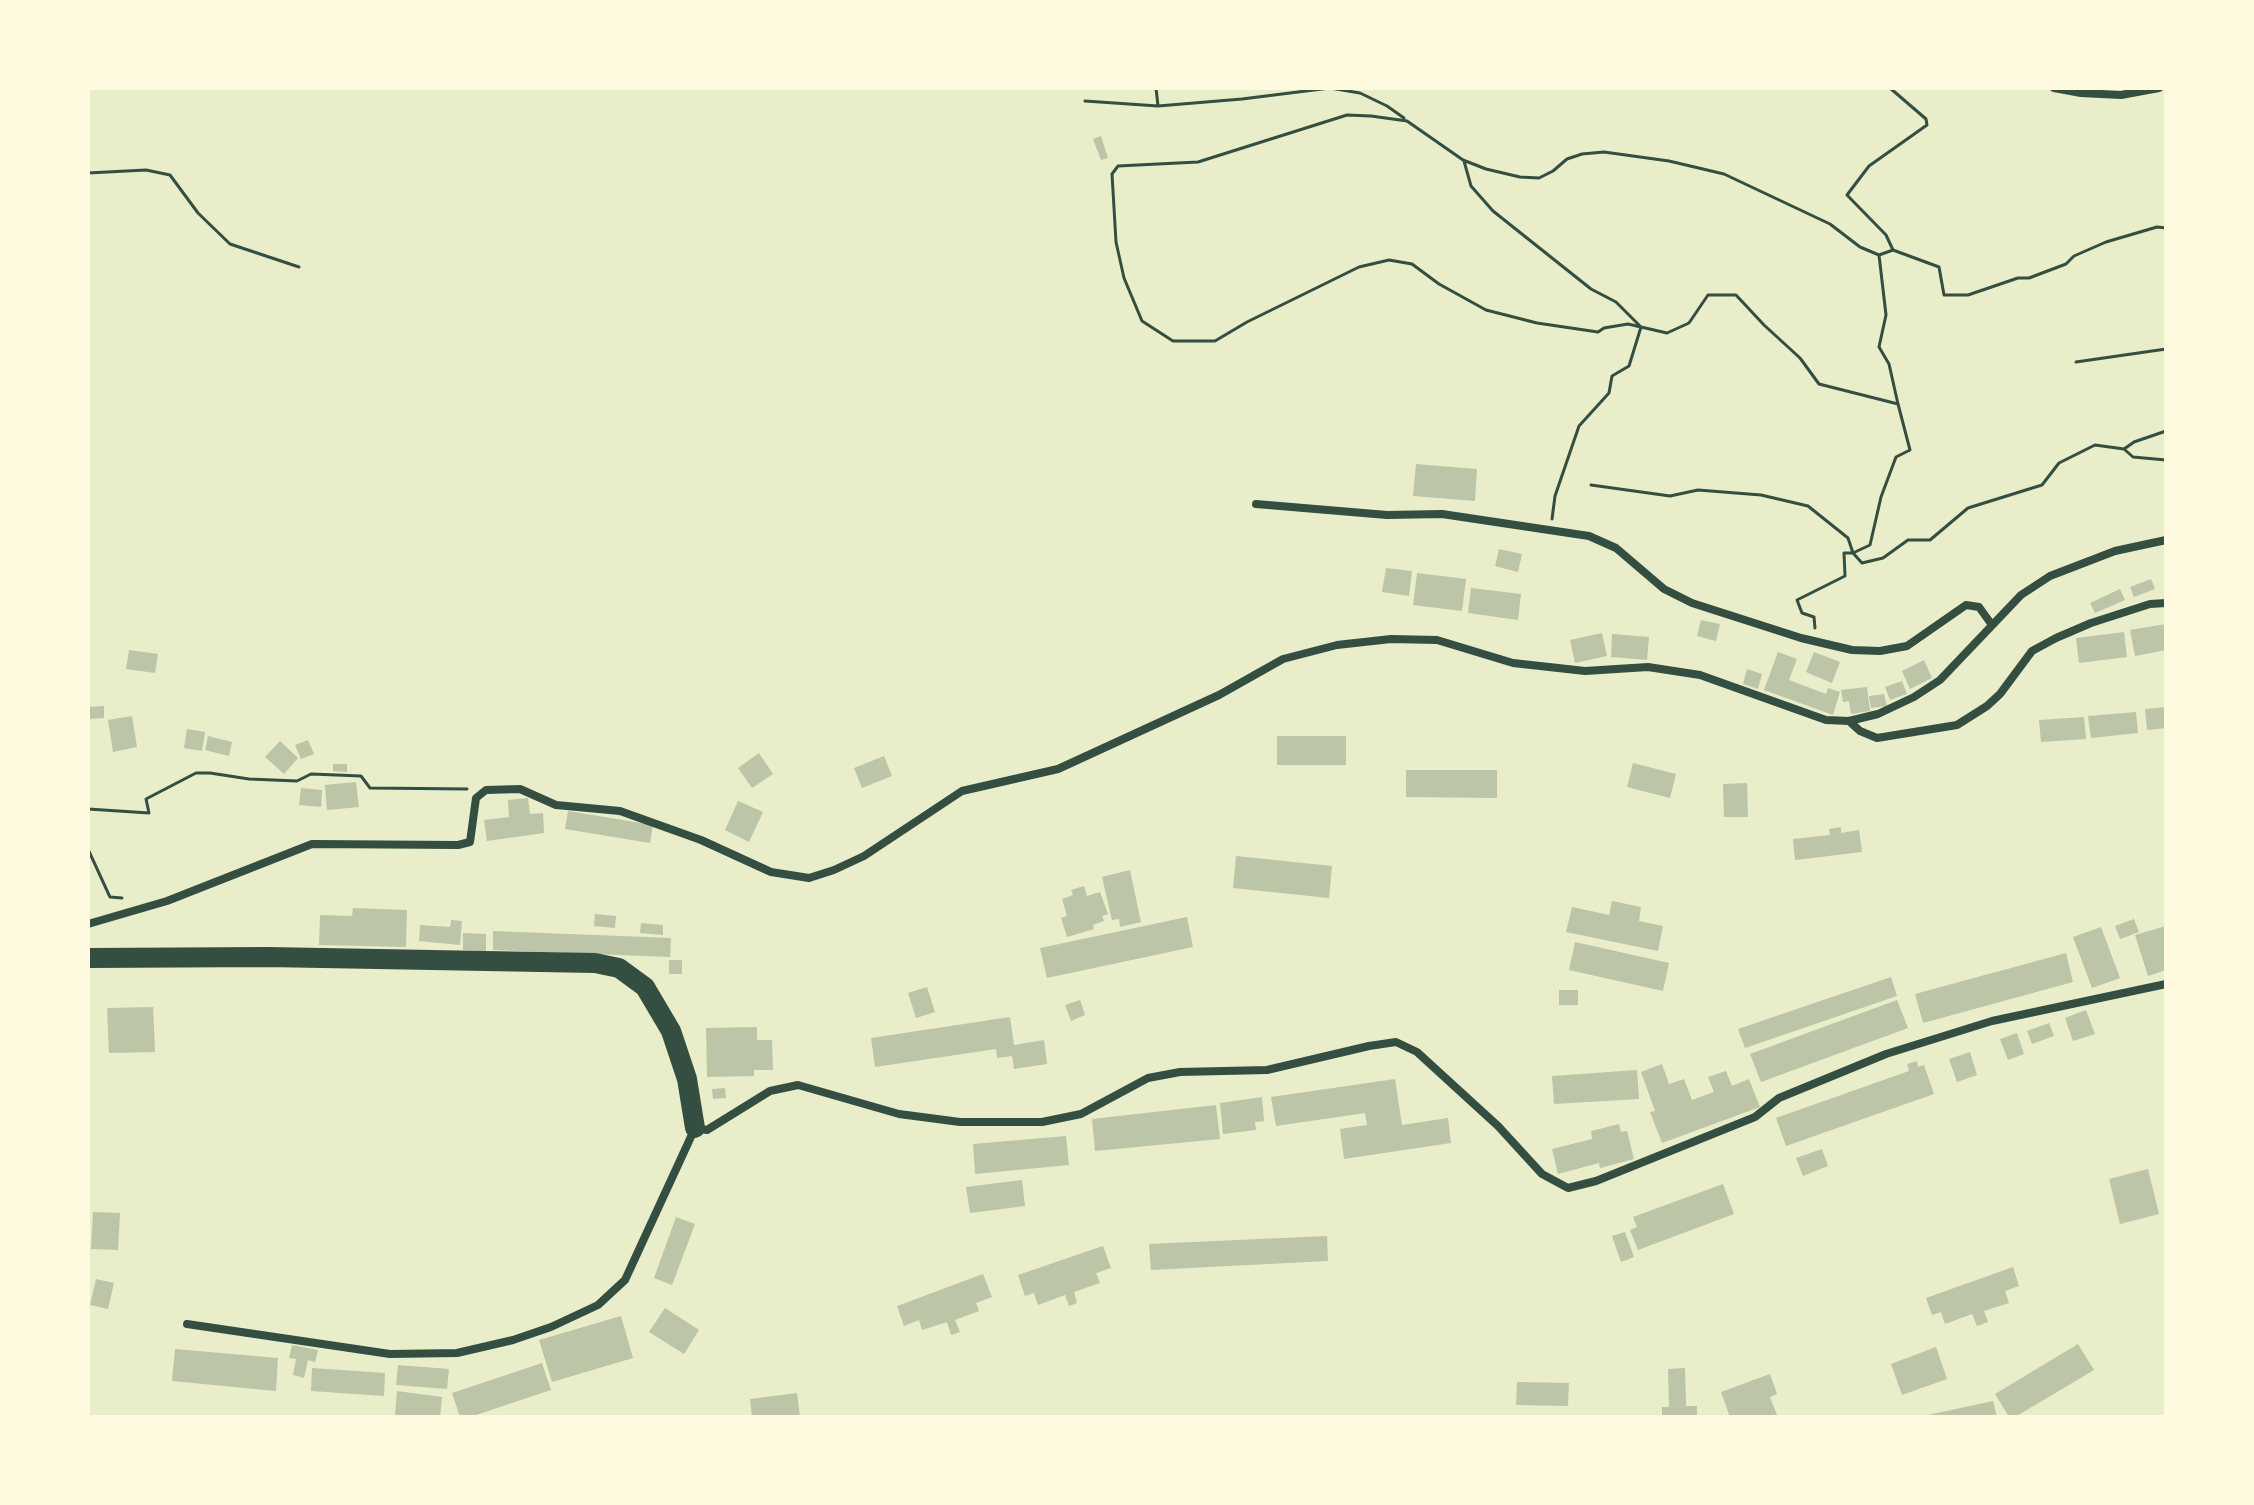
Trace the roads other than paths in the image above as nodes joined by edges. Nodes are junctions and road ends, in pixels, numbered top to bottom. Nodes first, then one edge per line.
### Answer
1 (2054, 88) edge
2 (2159, 88) edge
3 (1256, 504) dead end
4 (2166, 540) edge
5 (2166, 603) edge
6 (1992, 625) junction
7 (1849, 721) junction
8 (88, 924) edge
9 (88, 958) edge
10 (2166, 984) edge
11 (695, 1128) junction
12 (187, 1324) dead end

1 - 2 street
3 - 6 street
4 - 6 street
5 - 7 street
6 - 7 street
7 - 8 street
9 - 11 highway
10 - 11 street
11 - 12 street

